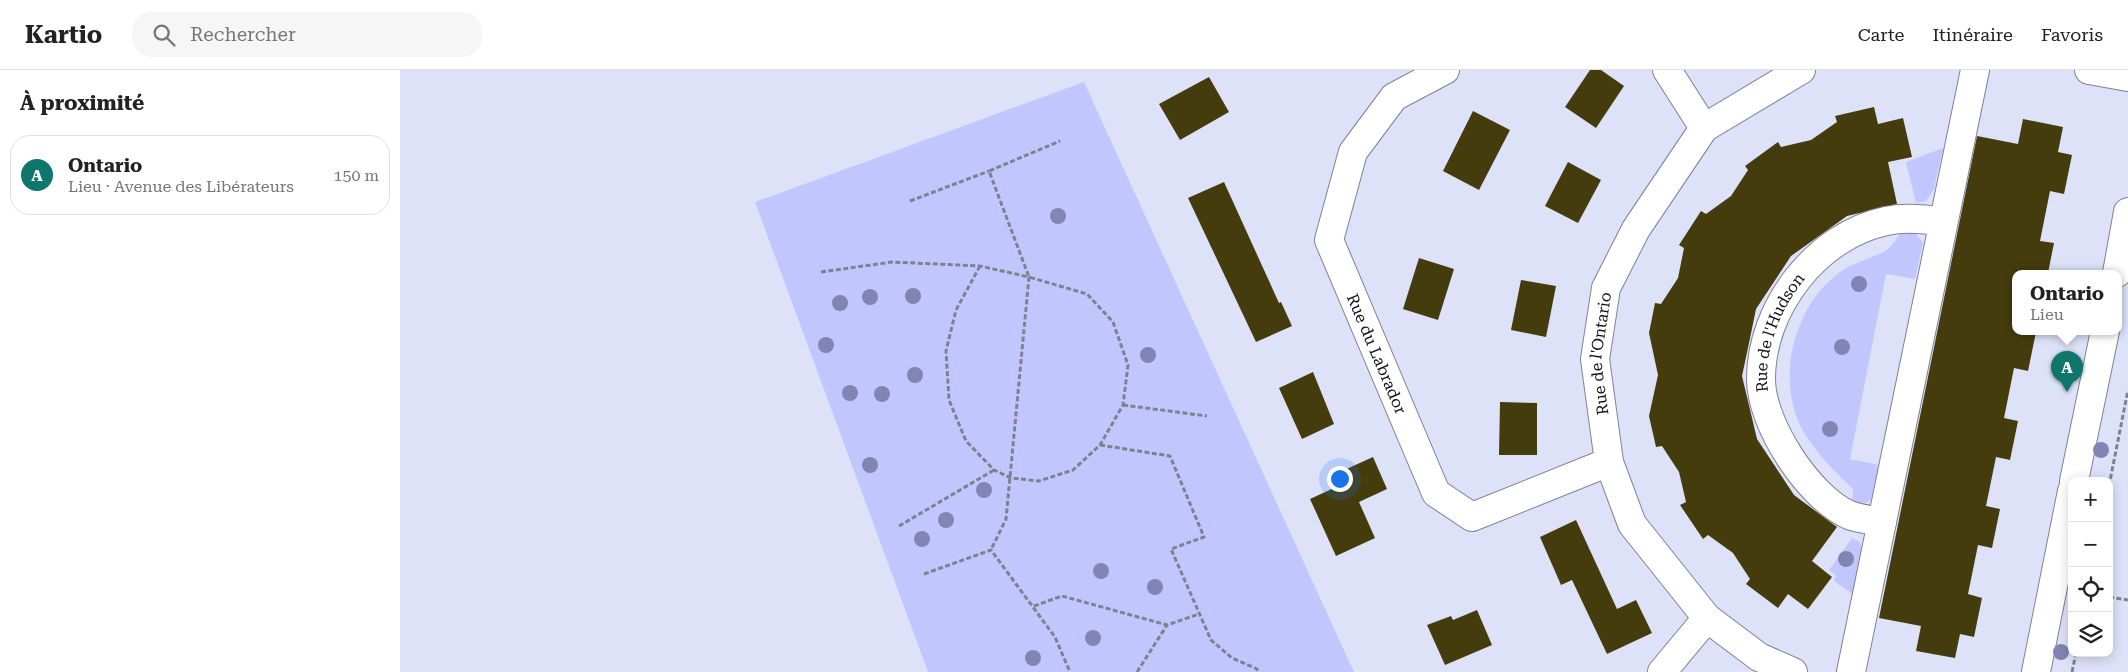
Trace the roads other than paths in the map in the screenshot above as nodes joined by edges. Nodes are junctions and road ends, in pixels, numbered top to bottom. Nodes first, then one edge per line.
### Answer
1 (1445, 70) edge
2 (1667, 70) edge
3 (1801, 70) edge
4 (1975, 70) edge
5 (2088, 70) edge
6 (2128, 77) edge
7 (1704, 128) junction
8 (2128, 212) edge
9 (1943, 222) junction
10 (2118, 270) edge
11 (2104, 335) edge
12 (1608, 462) junction
13 (2075, 477) edge
14 (2068, 511) edge
15 (1882, 522) junction
16 (1707, 618) junction
17 (1662, 672) edge
18 (1793, 672) edge
19 (1851, 672) edge
20 (2036, 672) edge

1 - 12 street, Rue du Labrador
2 - 7 street
3 - 7 street, Rue de l'Ontario
4 - 9 street
5 - 6 street
7 - 12 street, Rue de l'Ontario
8 - 10 street
9 - 15 street
9 - 15 street, Rue de l'Hudson
11 - 13 street
12 - 16 street, Rue de l'Ontario
14 - 20 street
15 - 19 street
16 - 17 street
16 - 18 street, Rue de l'Ontario

